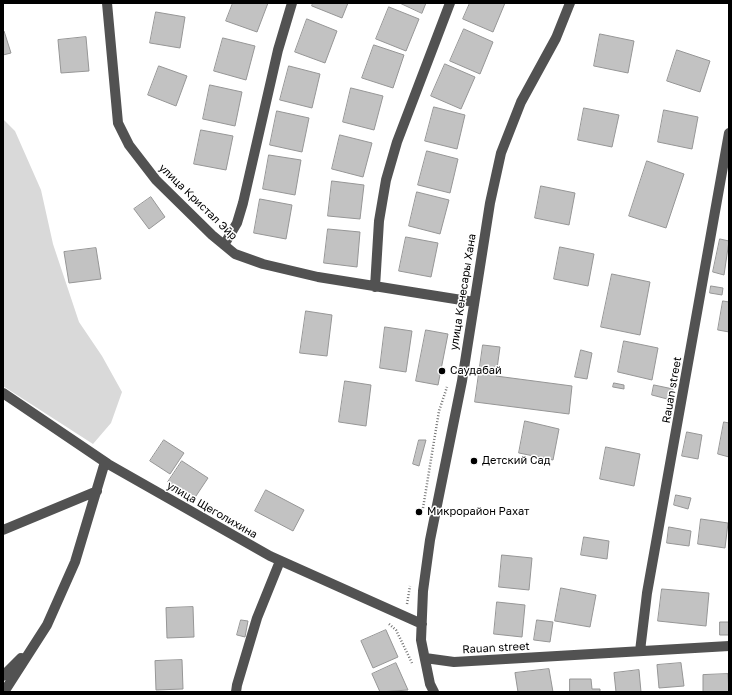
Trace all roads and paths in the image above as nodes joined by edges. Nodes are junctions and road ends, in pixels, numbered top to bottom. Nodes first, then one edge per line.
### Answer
1 (107, 3) edge
2 (292, 3) edge
3 (450, 3) edge
4 (570, 3) edge
5 (729, 133) edge
6 (224, 245) junction
7 (376, 287) junction
8 (474, 302) junction
9 (3, 393) edge
10 (105, 462) junction
11 (97, 491) junction
12 (3, 530) edge
13 (280, 561) junction
14 (422, 624) junction
15 (34, 645) junction
16 (729, 646) edge
17 (640, 651) junction
18 (425, 658) junction
19 (3, 676) edge
20 (4, 692) edge
21 (236, 692) edge
22 (434, 692) edge

1 - 6 street, улица Кристал Эйр
2 - 6 street
3 - 7 street
4 - 8 street, улица Кенесары Хана
5 - 17 street, Rauan street
6 - 7 street, улица Кристал Эйр
7 - 8 street, улица Кристал Эйр
8 - 14 street, улица Кенесары Хана
9 - 10 street, улица Щеголихина
10 - 11 street
10 - 13 street, улица Щеголихина
11 - 12 street
11 - 15 street
13 - 14 street, улица Щеголихина
13 - 21 street
14 - 18 street, улица Кенесары Хана
15 - 19 street
15 - 20 street
16 - 17 street, Rauan street
17 - 18 street, Rauan street
18 - 22 street, улица Кенесары Хана

